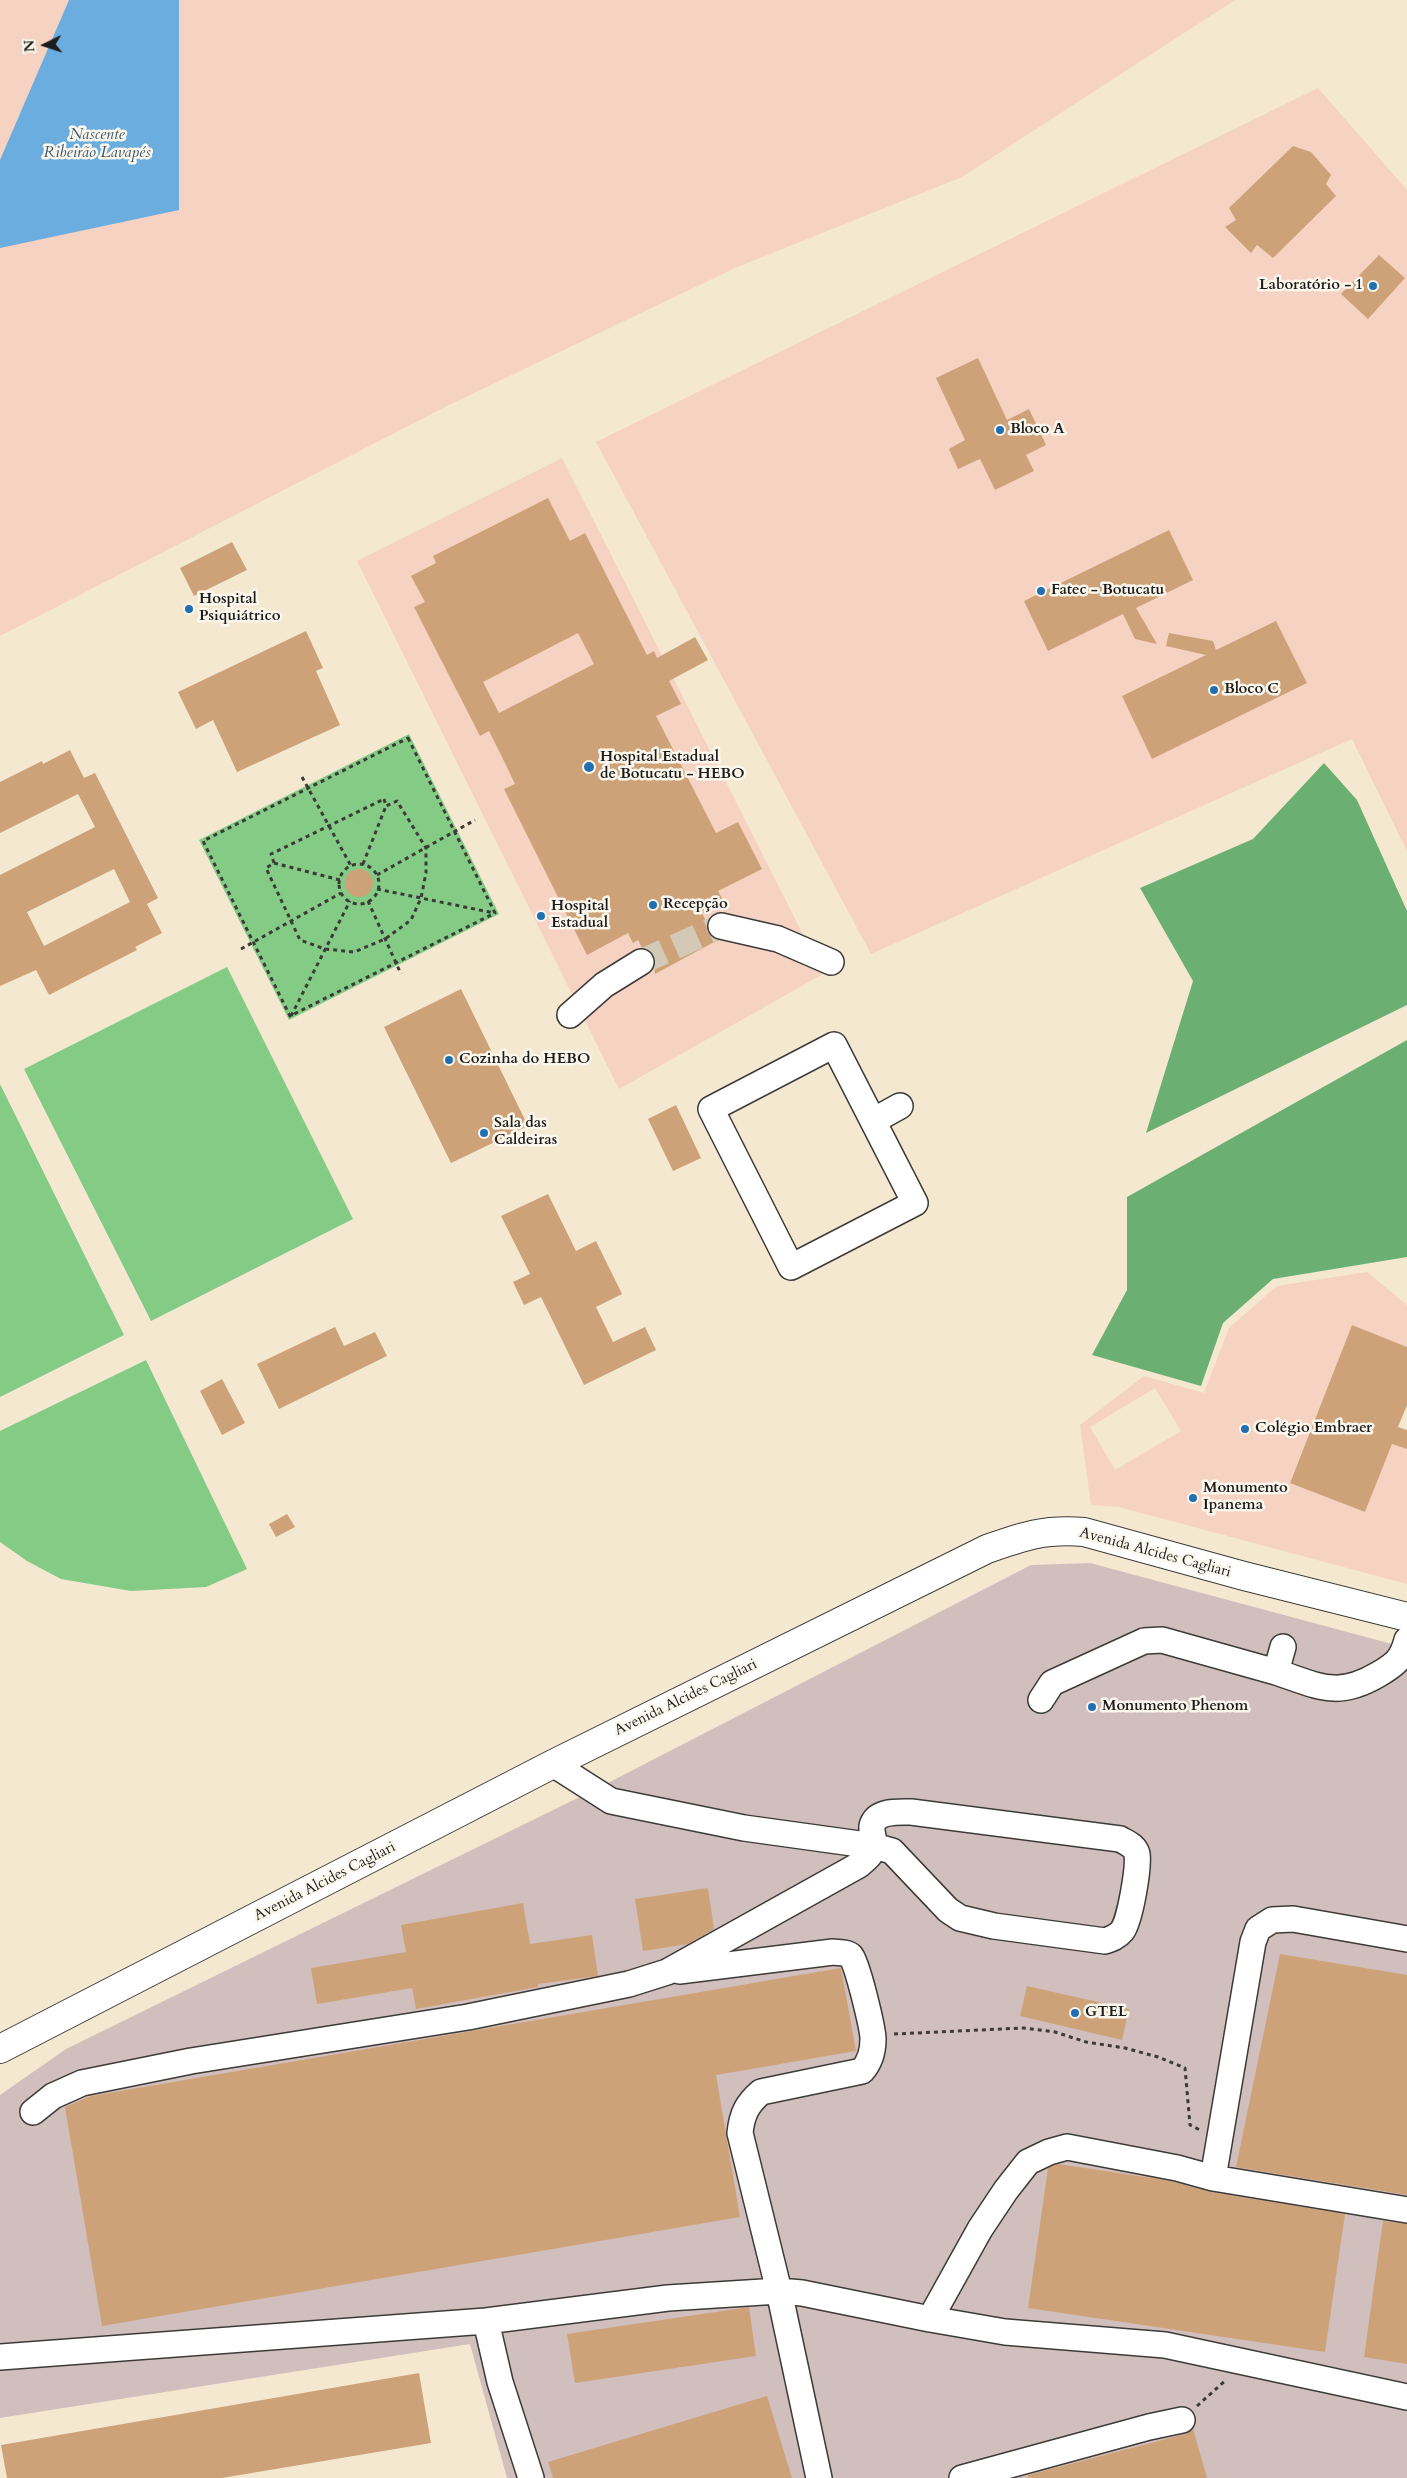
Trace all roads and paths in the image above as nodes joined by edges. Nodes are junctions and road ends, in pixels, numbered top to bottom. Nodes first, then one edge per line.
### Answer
1 (302, 777) dead end
2 (308, 788) junction
3 (386, 806) junction
4 (475, 820) dead end
5 (329, 826) junction
6 (454, 832) junction
7 (426, 848) junction
8 (274, 863) junction
9 (363, 864) junction
10 (351, 866) junction
11 (377, 876) junction
12 (340, 880) junction
13 (377, 890) junction
14 (341, 893) junction
15 (421, 898) junction
16 (350, 901) junction
17 (368, 901) junction
18 (495, 913) junction
19 (290, 921) junction
20 (721, 926) tunnel mouth
21 (385, 940) junction
22 (254, 942) junction
23 (241, 949) dead end
24 (325, 949) junction
25 (641, 962) tunnel mouth
26 (831, 962) dead end
27 (396, 963) junction
28 (401, 974) dead end
29 (570, 1015) dead end
30 (290, 1016) junction
31 (900, 1106) dead end
32 (873, 1121) junction
33 (1407, 1617) edge
34 (1407, 1640) edge
35 (1283, 1648) dead end
36 (1276, 1672) junction
37 (1041, 1700) dead end
38 (553, 1764) junction
39 (874, 1846) junction
40 (1407, 1939) edge
41 (667, 1972) junction
42 (874, 2038) junction
43 (0, 2049) edge
44 (34, 2112) dead end
45 (1220, 2132) junction
46 (1213, 2178) junction
47 (1407, 2210) edge
48 (779, 2292) junction
49 (930, 2320) junction
50 (486, 2321) junction
51 (0, 2357) edge
52 (1240, 2360) junction
53 (1407, 2397) edge
54 (1182, 2420) joint
55 (531, 2478) edge
56 (819, 2478) edge
57 (962, 2478) edge

1 - 2 path
2 - 5 path
2 - 6 path
2 - 22 path
3 - 5 path
3 - 7 path
3 - 9 path
4 - 6 path
5 - 8 path
5 - 10 path
6 - 7 path
6 - 18 path
7 - 11 path
7 - 15 path
8 - 12 path
8 - 19 path
9 - 10 path
9 - 11 path
10 - 12 path
11 - 13 path
12 - 14 path
13 - 15 path
13 - 17 path
14 - 16 path
14 - 19 path
15 - 18 path
15 - 21 path
16 - 17 path
16 - 24 path
17 - 21 path
18 - 27 path
19 - 22 path
19 - 24 path
20 - 26 lane
21 - 24 path
21 - 27 path
22 - 23 path
22 - 30 path
24 - 30 path
25 - 29 lane
27 - 28 path
27 - 30 path
31 - 32 lane
32 - 32 lane
33 - 38 main road, Avenida Alcides Cagliari
34 - 36 lane
35 - 36 lane
36 - 37 lane
38 - 39 lane
38 - 43 main road, Avenida Alcides Cagliari
39 - 39 lane
39 - 41 lane
40 - 45 lane
41 - 42 lane
41 - 44 lane
42 - 45 path
42 - 48 lane
45 - 46 lane
46 - 47 lane
46 - 49 lane
48 - 49 lane
48 - 50 lane
48 - 56 lane
49 - 52 lane
50 - 51 lane
50 - 55 lane
52 - 53 lane
52 - 54 path
54 - 57 lane

